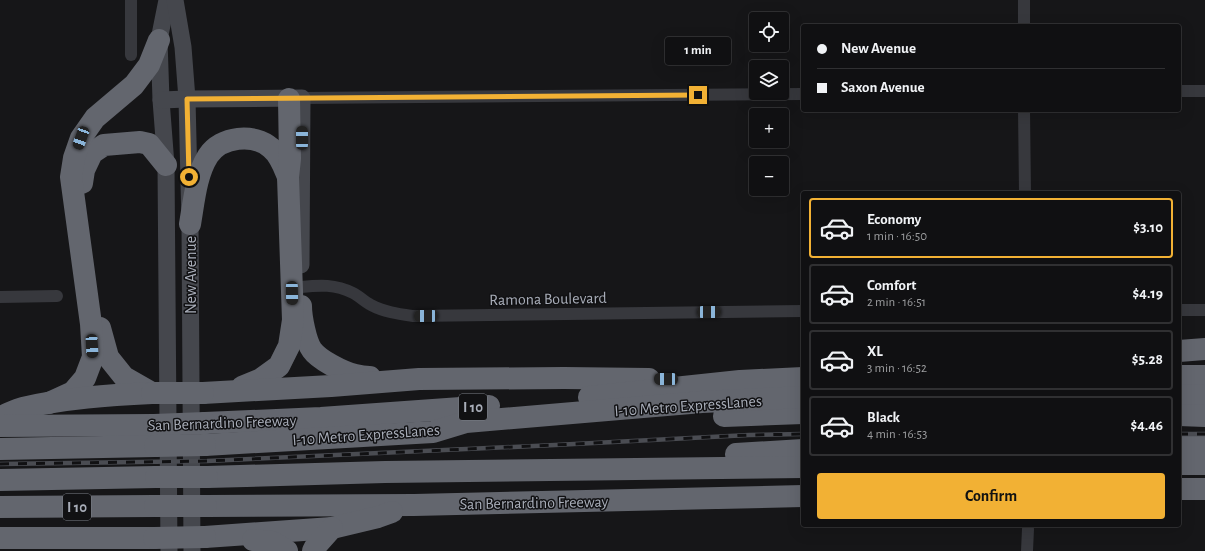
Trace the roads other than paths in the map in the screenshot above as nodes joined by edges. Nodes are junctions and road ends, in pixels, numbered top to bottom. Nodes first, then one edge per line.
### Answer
1 (131, 0) edge
2 (166, 0) edge
3 (175, 0) edge
4 (1024, 0) edge
5 (1024, 24) edge
6 (160, 40) junction
7 (130, 55) dead end
8 (1181, 91) edge
9 (1205, 91) edge
10 (801, 94) edge
11 (296, 98) junction
12 (187, 99) junction
13 (161, 100) junction
14 (1024, 112) edge
15 (166, 165) junction
16 (288, 177) junction
17 (1025, 191) edge
18 (190, 224) junction
19 (301, 287) junction
20 (57, 296) dead end
21 (0, 297) edge
22 (1181, 310) edge
23 (1205, 310) edge
24 (801, 311) edge
25 (1205, 349) edge
26 (1181, 351) edge
27 (1181, 376) edge
28 (1205, 376) edge
29 (801, 378) edge
30 (393, 381) junction
31 (740, 381) junction
32 (230, 392) junction
33 (152, 393) junction
34 (1181, 395) edge
35 (1205, 396) edge
36 (801, 397) edge
37 (49, 403) junction
38 (801, 413) edge
39 (1181, 416) edge
40 (1205, 416) edge
41 (0, 417) edge
42 (0, 426) edge
43 (433, 432) junction
44 (1181, 446) edge
45 (1205, 446) edge
46 (0, 449) edge
47 (801, 450) edge
48 (1181, 464) edge
49 (1205, 464) edge
50 (801, 467) edge
51 (385, 472) junction
52 (0, 480) edge
53 (1181, 489) edge
54 (1205, 489) edge
55 (801, 496) edge
56 (414, 505) junction
57 (0, 507) edge
58 (332, 528) junction
59 (1028, 529) dead end
60 (8, 538) edge
61 (205, 542) edge
62 (162, 545) edge
63 (53, 551) edge
64 (98, 551) edge
65 (287, 551) edge
66 (313, 551) edge
67 (1027, 551) edge

1 - 7 street
2 - 6 main road, New Avenue
3 - 12 main road, New Avenue
4 - 5 street
6 - 13 main road, New Avenue
6 - 37 highway
8 - 9 street
10 - 11 street
11 - 12 main road
11 - 16 highway
11 - 19 main road
12 - 13 main road
12 - 18 main road, New Avenue
13 - 15 main road, New Avenue
14 - 17 street
15 - 33 highway
15 - 62 main road, New Avenue
16 - 18 highway
16 - 32 highway
18 - 61 main road, New Avenue
19 - 24 street, Ramona Boulevard
19 - 30 highway
20 - 21 street
22 - 23 street
25 - 26 highway
27 - 28 highway
29 - 31 highway, San Bernardino Freeway / I 10
30 - 31 highway
30 - 32 highway
31 - 42 highway, San Bernardino Freeway / I 10, bridge
32 - 33 highway, bridge
33 - 37 highway
34 - 35 highway
36 - 43 highway, I-10 Metro ExpressLanes
37 - 41 highway
38 - 43 highway
39 - 40 highway
43 - 46 highway, I-10 Metro ExpressLanes, bridge
44 - 45 highway
47 - 51 highway
48 - 49 highway
50 - 51 highway
51 - 52 highway, bridge
53 - 54 highway
55 - 56 highway, San Bernardino Freeway / I 10
56 - 57 highway, San Bernardino Freeway / I 10, bridge
56 - 58 highway
58 - 61 highway
58 - 66 highway
59 - 67 street
60 - 62 highway
60 - 63 highway
61 - 62 highway, bridge
61 - 65 highway
62 - 64 highway

